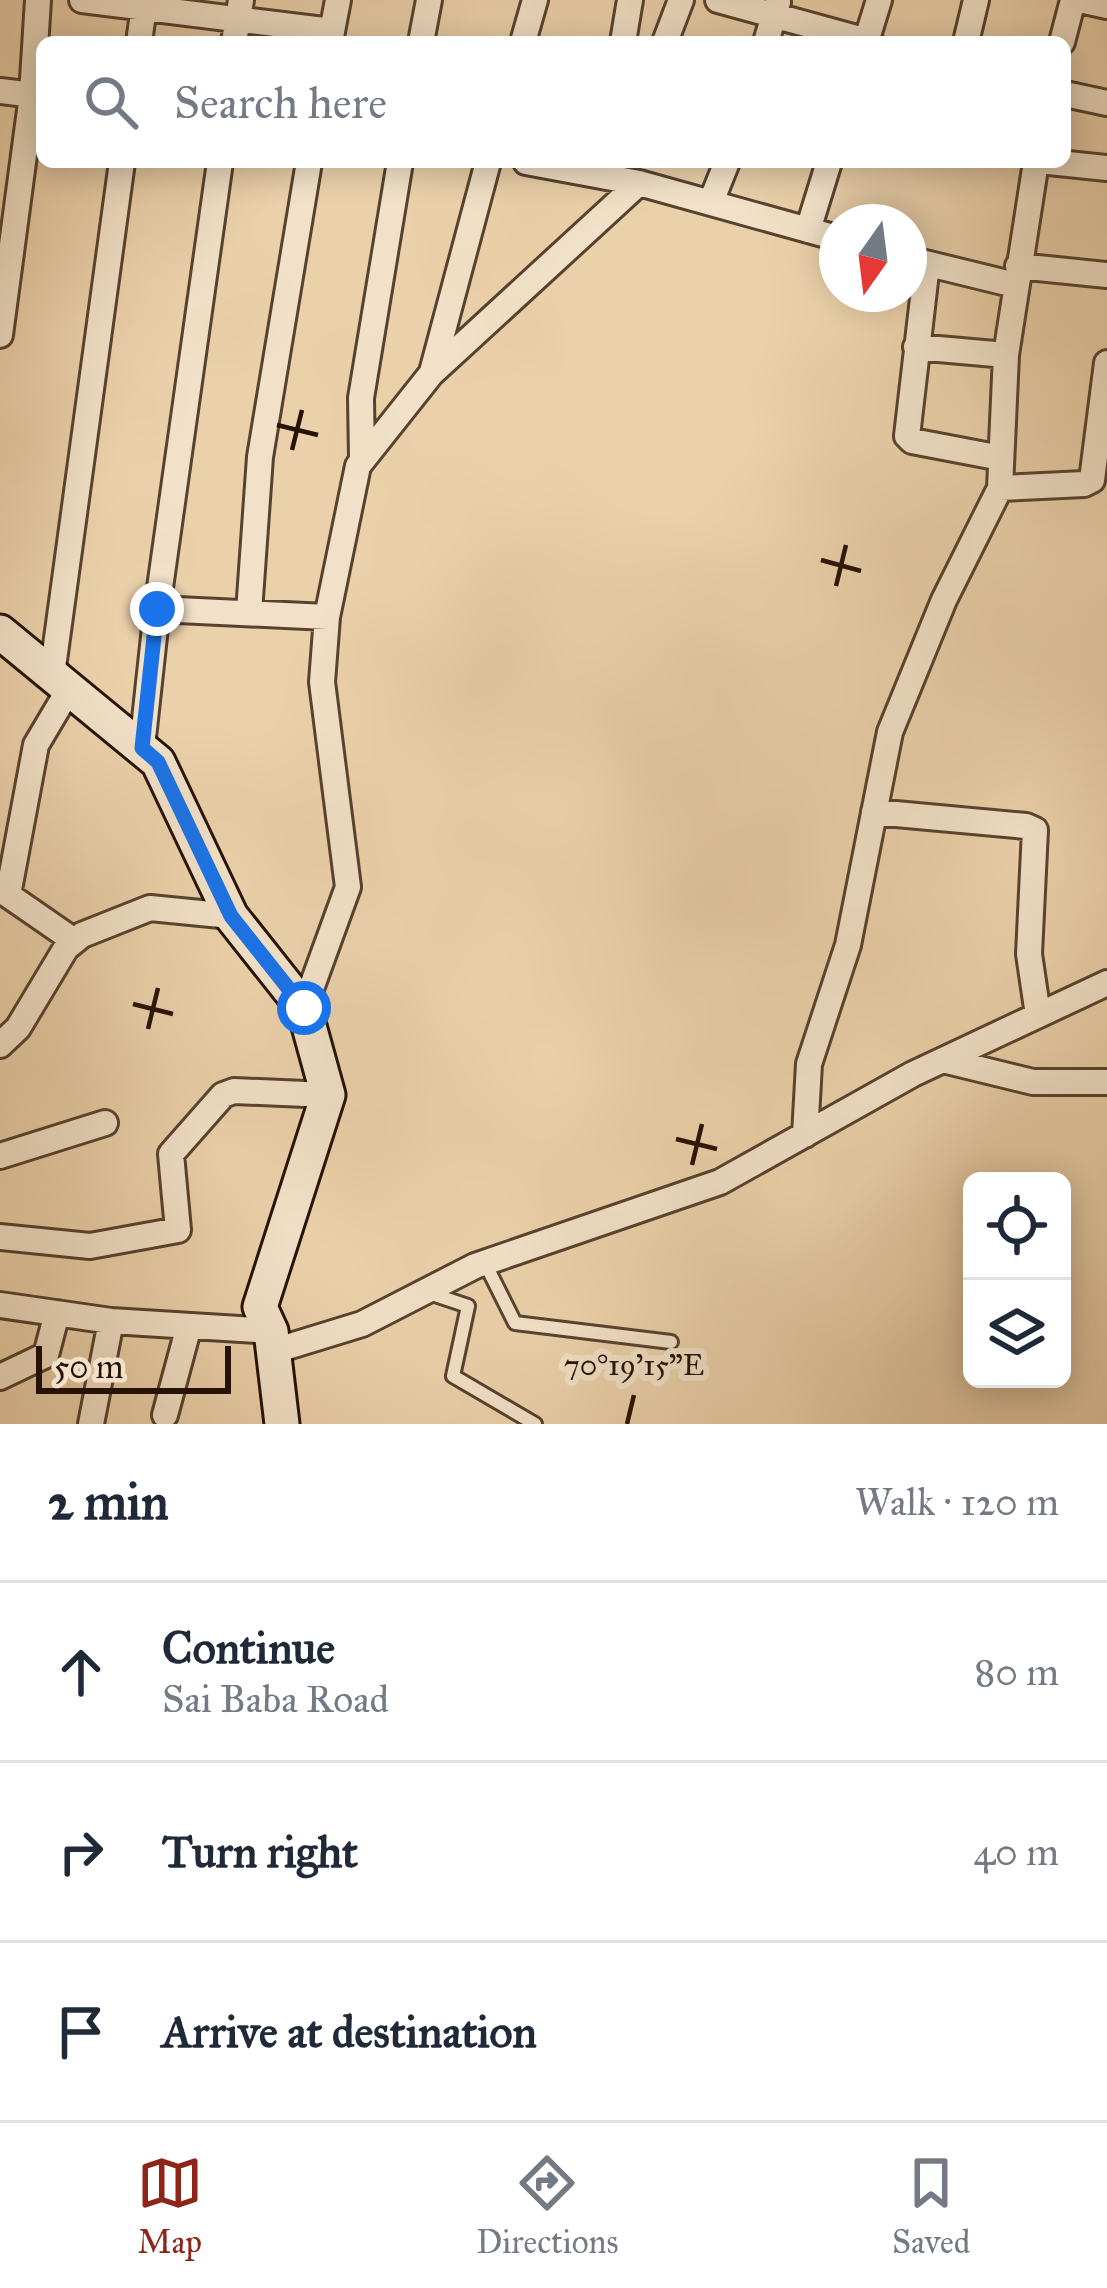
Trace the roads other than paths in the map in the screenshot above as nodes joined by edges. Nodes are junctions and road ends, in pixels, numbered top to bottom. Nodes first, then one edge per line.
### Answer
1 (38, 0) edge
2 (82, 0) edge
3 (338, 0) edge
4 (429, 0) edge
5 (536, 0) edge
6 (630, 0) edge
7 (681, 0) edge
8 (718, 0) edge
9 (879, 0) edge
10 (976, 0) edge
11 (1076, 0) edge
12 (144, 5) edge
13 (1107, 6) edge
14 (776, 8) edge
15 (237, 21) edge
16 (38, 36) edge
17 (140, 36) edge
18 (331, 36) edge
19 (423, 36) edge
20 (525, 36) edge
21 (624, 36) edge
22 (667, 36) edge
23 (852, 36) edge
24 (870, 36) edge
25 (967, 36) edge
26 (1064, 36) edge
27 (0, 92) edge
28 (36, 95) edge
29 (1071, 95) edge
30 (36, 101) edge
31 (1107, 104) edge
32 (1071, 164) edge
33 (121, 168) edge
34 (219, 168) edge
35 (309, 168) edge
36 (399, 168) edge
37 (486, 168) edge
38 (594, 168) edge
39 (725, 168) edge
40 (828, 168) edge
41 (1035, 168) edge
42 (1107, 168) edge
43 (639, 183) junction
44 (711, 202) junction
45 (808, 230) junction
46 (819, 233) edge
47 (927, 263) edge
48 (1107, 274) edge
49 (1017, 275) junction
50 (917, 312) edge
51 (0, 335) edge
52 (916, 347) junction
53 (1006, 355) junction
54 (1107, 363) edge
55 (431, 374) junction
56 (362, 458) junction
57 (1001, 458) junction
58 (1000, 488) junction
59 (157, 609) junction
60 (249, 612) junction
61 (327, 616) junction
62 (2, 635) edge
63 (60, 683) junction
64 (142, 748) junction
65 (874, 812) junction
66 (231, 916) junction
67 (73, 940) junction
68 (1107, 983) edge
69 (304, 1008) junction
70 (1038, 1015) junction
71 (0, 1045) edge
72 (943, 1060) junction
73 (1107, 1082) edge
74 (328, 1095) junction
75 (105, 1123) dead end
76 (805, 1135) junction
77 (0, 1156) edge
78 (0, 1237) edge
79 (485, 1263) junction
80 (426, 1292) junction
81 (0, 1305) edge
82 (57, 1313) junction
83 (110, 1321) junction
84 (189, 1326) junction
85 (273, 1341) junction
86 (671, 1342) dead end
87 (0, 1377) edge
88 (165, 1415) dead end
89 (92, 1424) edge
90 (282, 1424) edge
91 (535, 1424) edge

1 - 16 street
2 - 12 street
3 - 18 street
4 - 19 street
5 - 20 street
6 - 21 street
7 - 22 street
8 - 14 street
9 - 24 street
10 - 25 street
11 - 13 street
11 - 26 street
12 - 15 street
12 - 17 street
14 - 23 street
15 - 18 street
27 - 28 street
29 - 31 street
30 - 51 street
32 - 42 street
33 - 63 street
34 - 59 street
35 - 60 street
36 - 56 street
37 - 55 street
38 - 43 street
39 - 44 street
40 - 45 street
41 - 49 street
43 - 44 street
43 - 55 street
44 - 45 street
45 - 46 street
47 - 49 street
48 - 49 street
49 - 53 street
50 - 52 street
52 - 53 street
52 - 57 street
53 - 57 street
54 - 58 street
55 - 56 street
56 - 61 street
57 - 58 street
58 - 65 street
59 - 60 street
59 - 64 street
60 - 61 street
61 - 69 street
62 - 63 street
63 - 64 street
63 - 67 street
64 - 66 street
65 - 70 street
65 - 76 street
66 - 67 street
66 - 69 street
67 - 71 street
68 - 70 street
69 - 74 street
70 - 72 street
72 - 73 street
72 - 76 street
74 - 78 street
74 - 85 street
75 - 77 street
76 - 79 street
79 - 80 street
79 - 86 lane
80 - 85 street
80 - 91 lane
81 - 82 street
82 - 83 street
82 - 87 street
83 - 84 street
83 - 89 street
84 - 85 street
84 - 88 street
85 - 90 street

